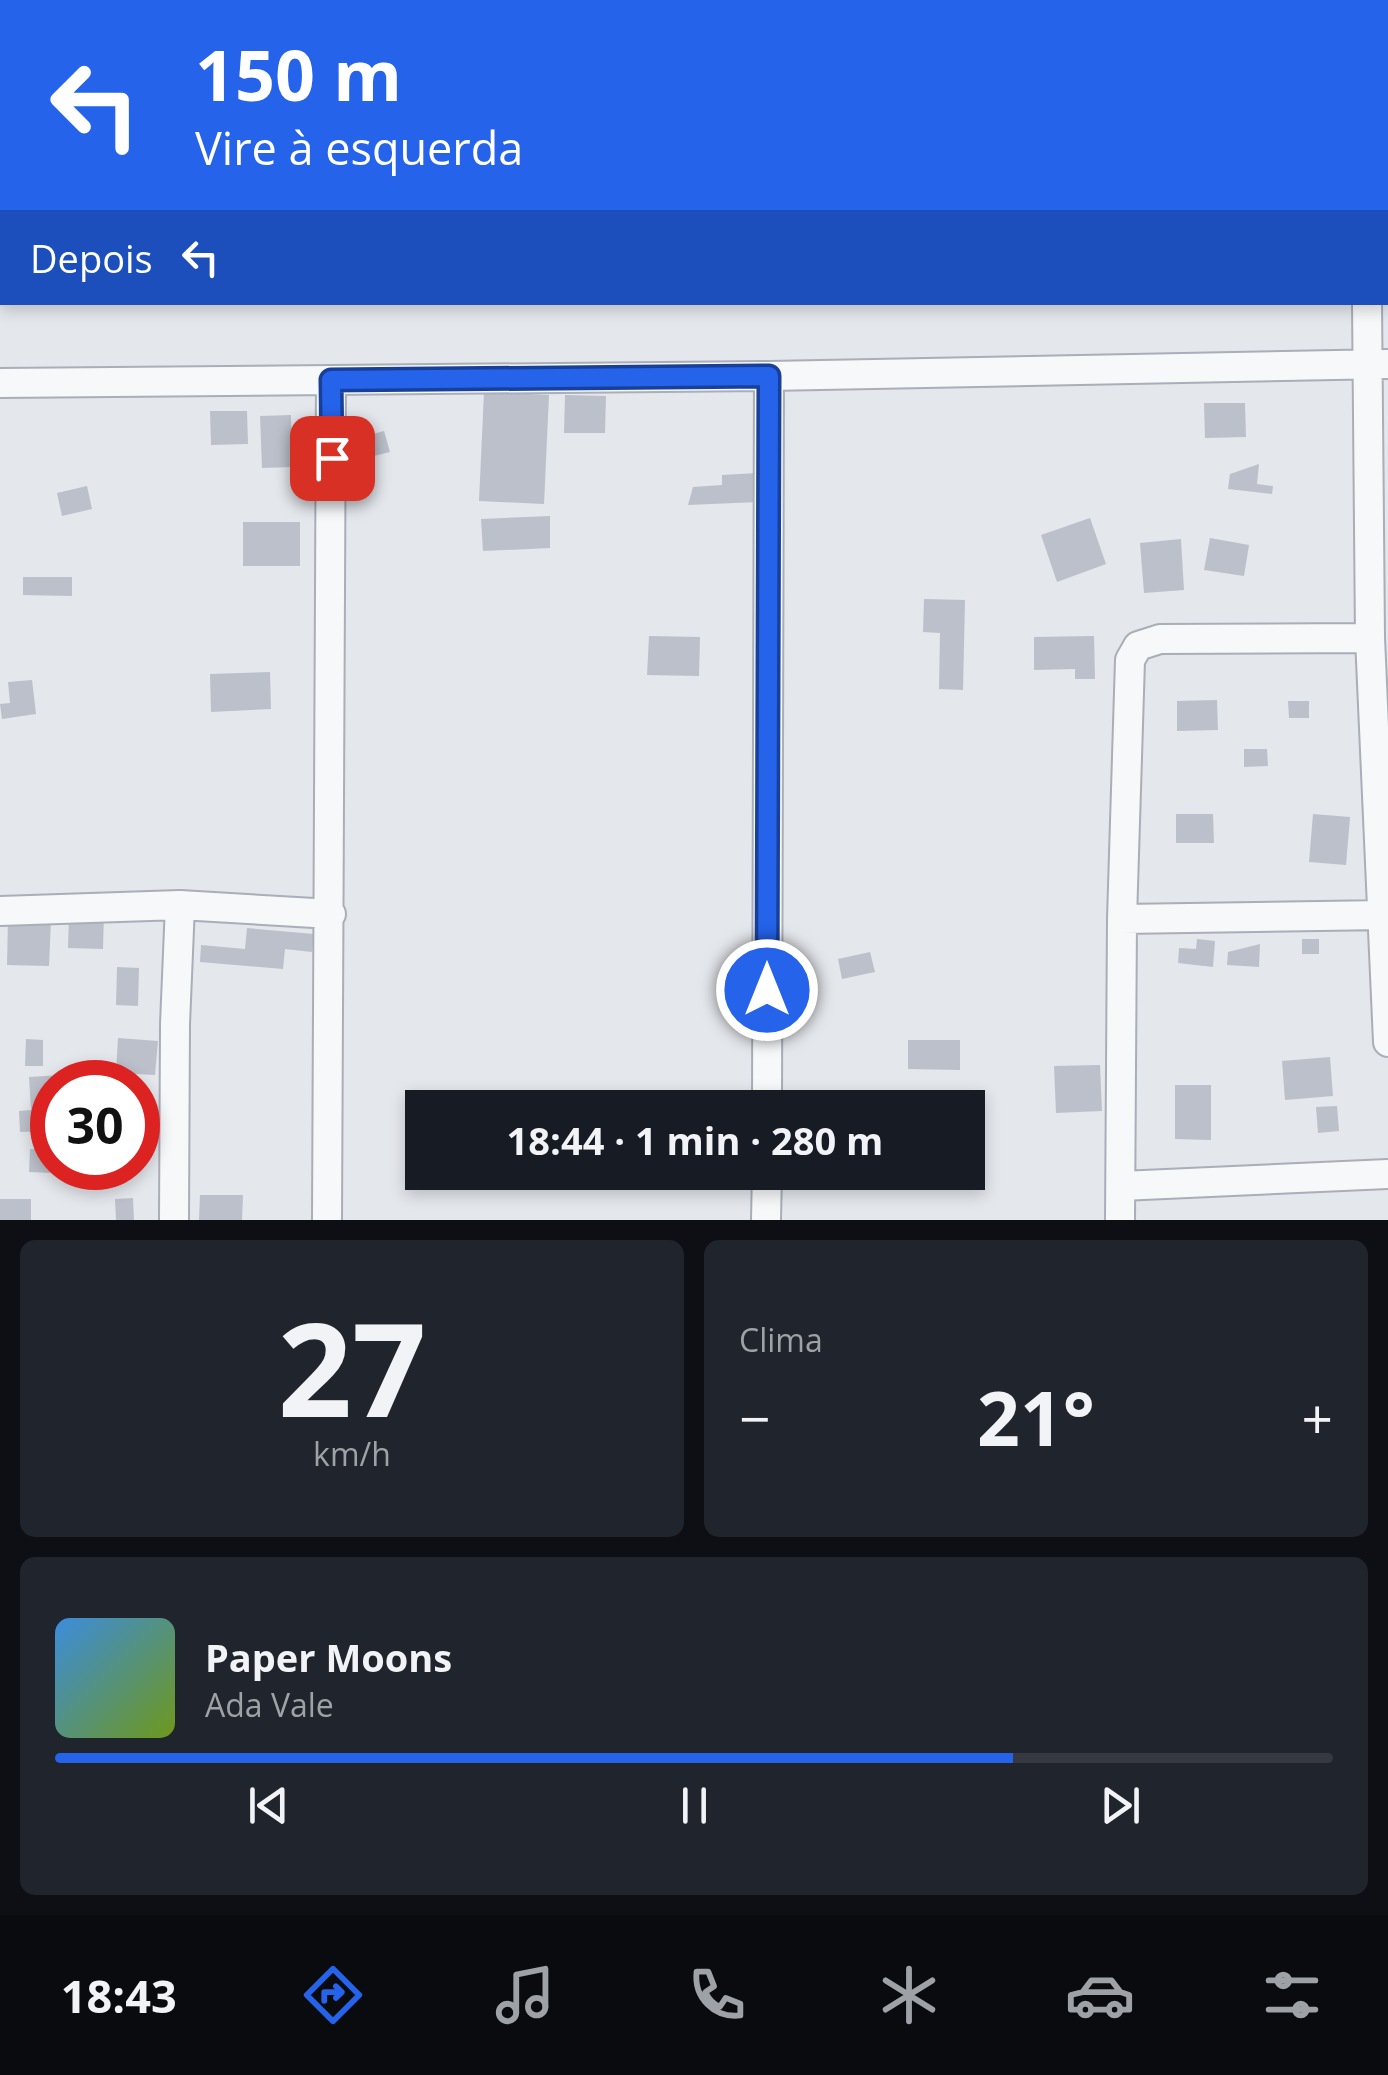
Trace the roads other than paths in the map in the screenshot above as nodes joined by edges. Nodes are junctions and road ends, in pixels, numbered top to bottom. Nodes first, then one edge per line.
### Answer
1 (1369, 305) edge
2 (1379, 364) edge
3 (769, 376) junction
4 (331, 380) junction
5 (0, 383) edge
6 (1370, 638) junction
7 (180, 906) junction
8 (0, 911) edge
9 (331, 914) junction
10 (1384, 915) junction
11 (1122, 918) junction
12 (1388, 1042) edge
13 (767, 1090) edge
14 (1388, 1174) edge
15 (1121, 1186) junction
16 (766, 1190) edge
17 (174, 1220) edge
18 (327, 1220) edge
19 (766, 1220) edge
20 (1120, 1220) edge

1 - 2 street
2 - 3 street
2 - 6 street
3 - 4 street
3 - 13 street
4 - 5 street
4 - 9 street
6 - 10 street
6 - 11 street
7 - 8 street
7 - 9 street
7 - 17 street
9 - 18 street
10 - 11 street
10 - 12 street
11 - 15 street
14 - 15 street
15 - 20 street
16 - 19 street

